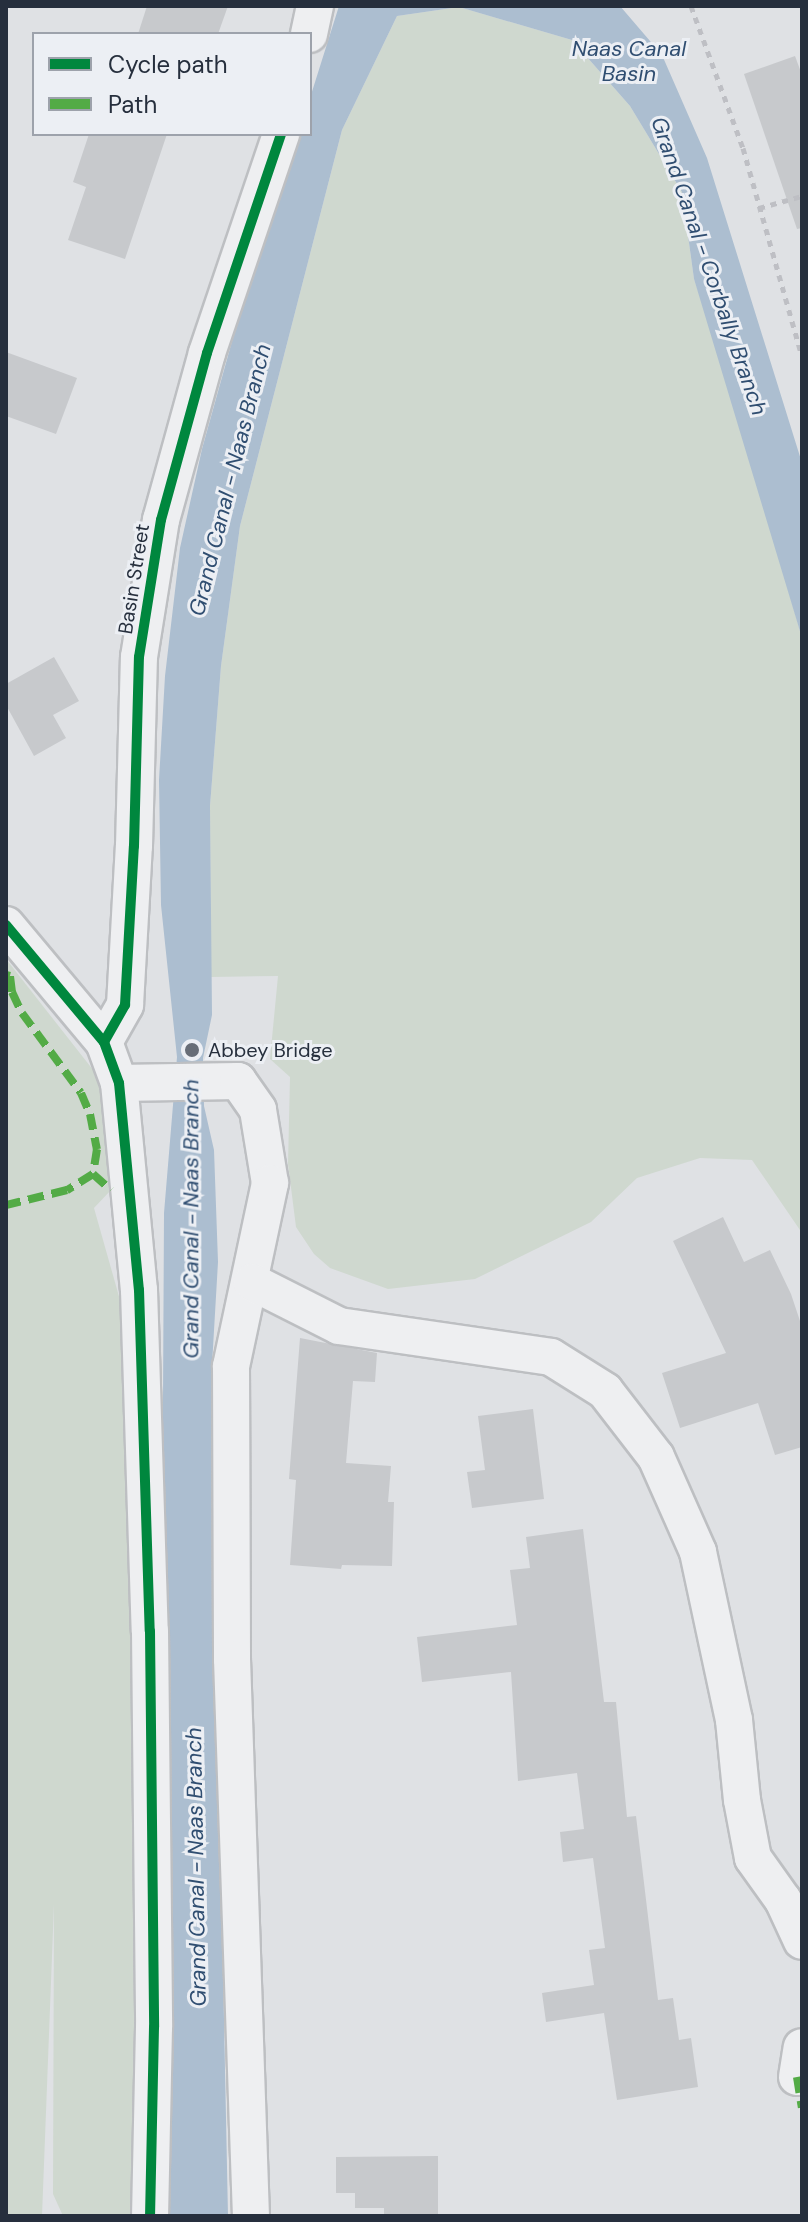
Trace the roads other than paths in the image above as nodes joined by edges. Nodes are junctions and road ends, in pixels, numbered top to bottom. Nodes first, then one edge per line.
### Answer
1 (315, 6) edge
2 (309, 32) edge
3 (280, 136) edge
4 (6, 925) edge
5 (104, 1042) junction
6 (133, 1082) junction
7 (252, 1282) junction
8 (802, 1941) edge
9 (150, 2216) edge
10 (251, 2216) edge

1 - 2 street
3 - 5 street, Basin Street
4 - 5 street
5 - 6 street
6 - 7 street
6 - 9 street
7 - 8 street
7 - 10 street

